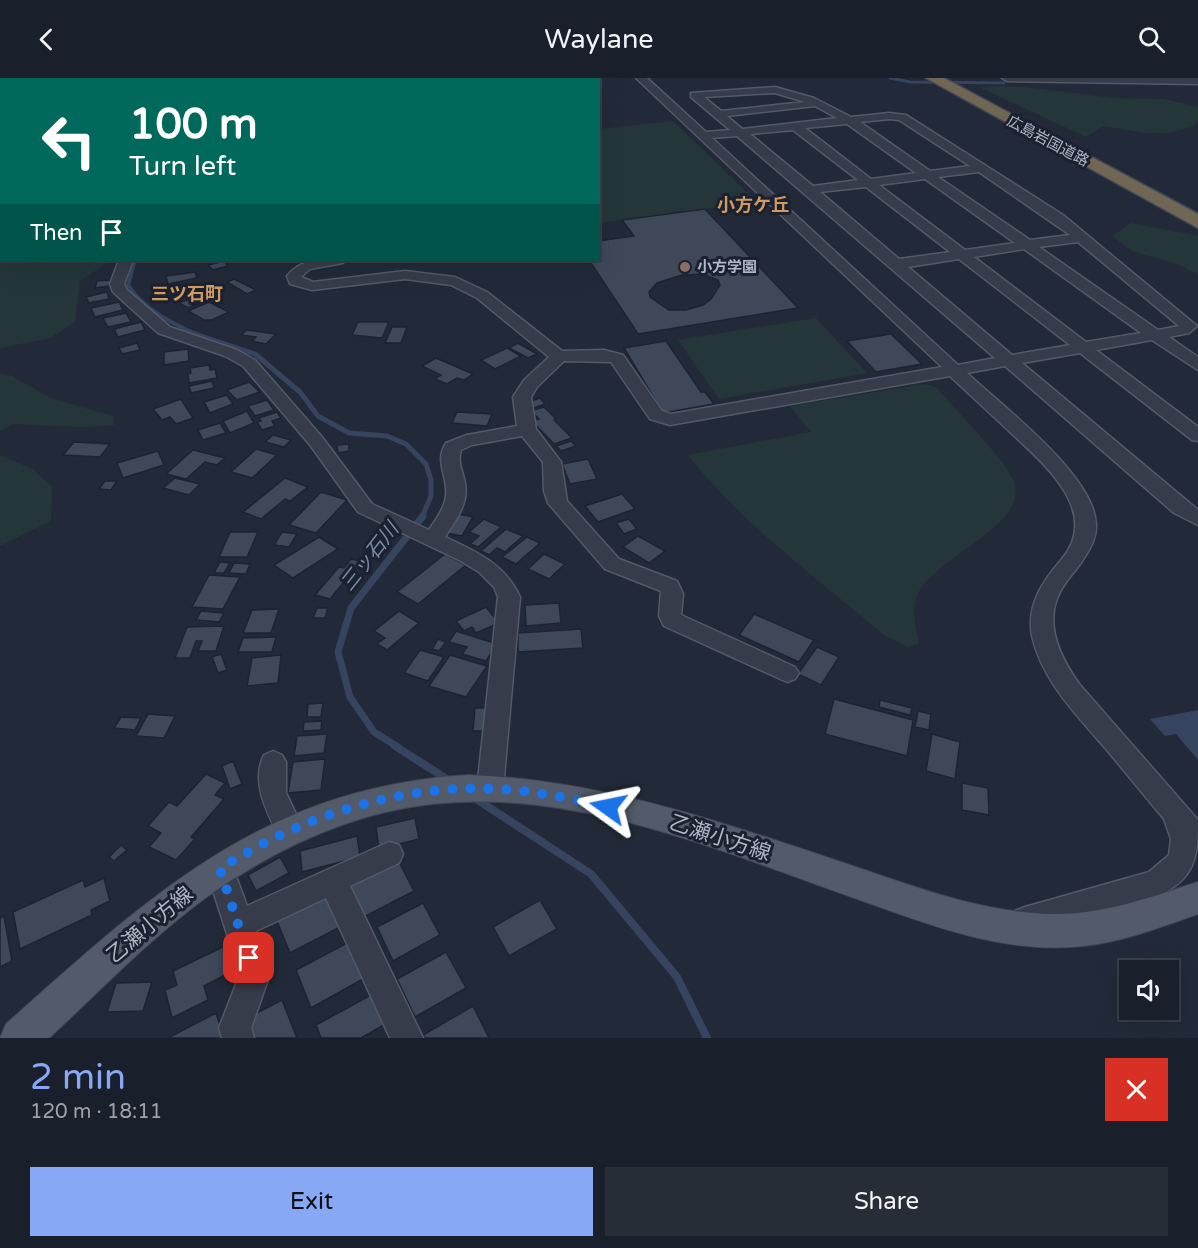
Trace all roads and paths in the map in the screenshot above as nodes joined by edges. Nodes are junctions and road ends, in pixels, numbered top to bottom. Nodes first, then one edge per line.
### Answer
1 (640, 78) edge
2 (933, 78) edge
3 (1007, 78) edge
4 (1185, 79) edge
5 (1198, 81) edge
6 (959, 87) edge
7 (815, 104) junction
8 (720, 114) junction
9 (849, 120) junction
10 (795, 126) junction
11 (742, 132) junction
12 (704, 136) junction
13 (982, 168) junction
14 (927, 175) junction
15 (869, 183) junction
16 (810, 190) junction
17 (1187, 209) edge
18 (1082, 237) junction
19 (1027, 245) junction
20 (962, 255) junction
21 (126, 261) edge
22 (332, 261) edge
23 (896, 264) junction
24 (1155, 335) junction
25 (1083, 348) junction
26 (559, 357) junction
27 (1009, 361) junction
28 (1198, 365) edge
29 (955, 370) junction
30 (527, 430) junction
31 (1196, 433) edge
32 (1198, 519) edge
33 (431, 538) junction
34 (787, 673) dead end
35 (273, 762) dead end
36 (490, 789) junction
37 (1167, 804) junction
38 (290, 831) junction
39 (1198, 839) edge
40 (389, 854) dead end
41 (220, 869) junction
42 (333, 880) junction
43 (1198, 898) edge
44 (951, 914) junction
45 (238, 925) junction
46 (403, 1036) edge
47 (20, 1038) edge
48 (238, 1038) edge

1 - 12 street
2 - 6 highway, 広島岩国道路
3 - 4 street
4 - 5 street
6 - 17 highway, 広島岩国道路
7 - 8 street
7 - 8 street
7 - 9 street
8 - 11 street
9 - 10 street
9 - 13 street
9 - 14 street
10 - 11 street
10 - 15 street
11 - 12 street
11 - 16 street
12 - 29 street
13 - 14 street
13 - 18 street
14 - 15 street
14 - 19 street
15 - 16 street
15 - 20 street
16 - 23 street
18 - 19 street
18 - 24 street
19 - 20 street
19 - 24 street
20 - 23 street
20 - 25 street
21 - 33 street
22 - 26 street
23 - 27 street
24 - 25 street
24 - 28 street
25 - 27 street
25 - 31 street
26 - 29 street
26 - 30 street
27 - 29 street
27 - 32 street
29 - 37 street
30 - 33 street
30 - 34 street
33 - 36 street
35 - 38 street
36 - 38 main road, 乙瀬小方線
36 - 44 main road, 乙瀬小方線
37 - 39 street
37 - 44 street
38 - 41 main road, 乙瀬小方線
40 - 42 street
41 - 45 street
41 - 47 main road, 乙瀬小方線
42 - 45 street
42 - 46 street
43 - 44 main road, 乙瀬小方線
45 - 48 street

